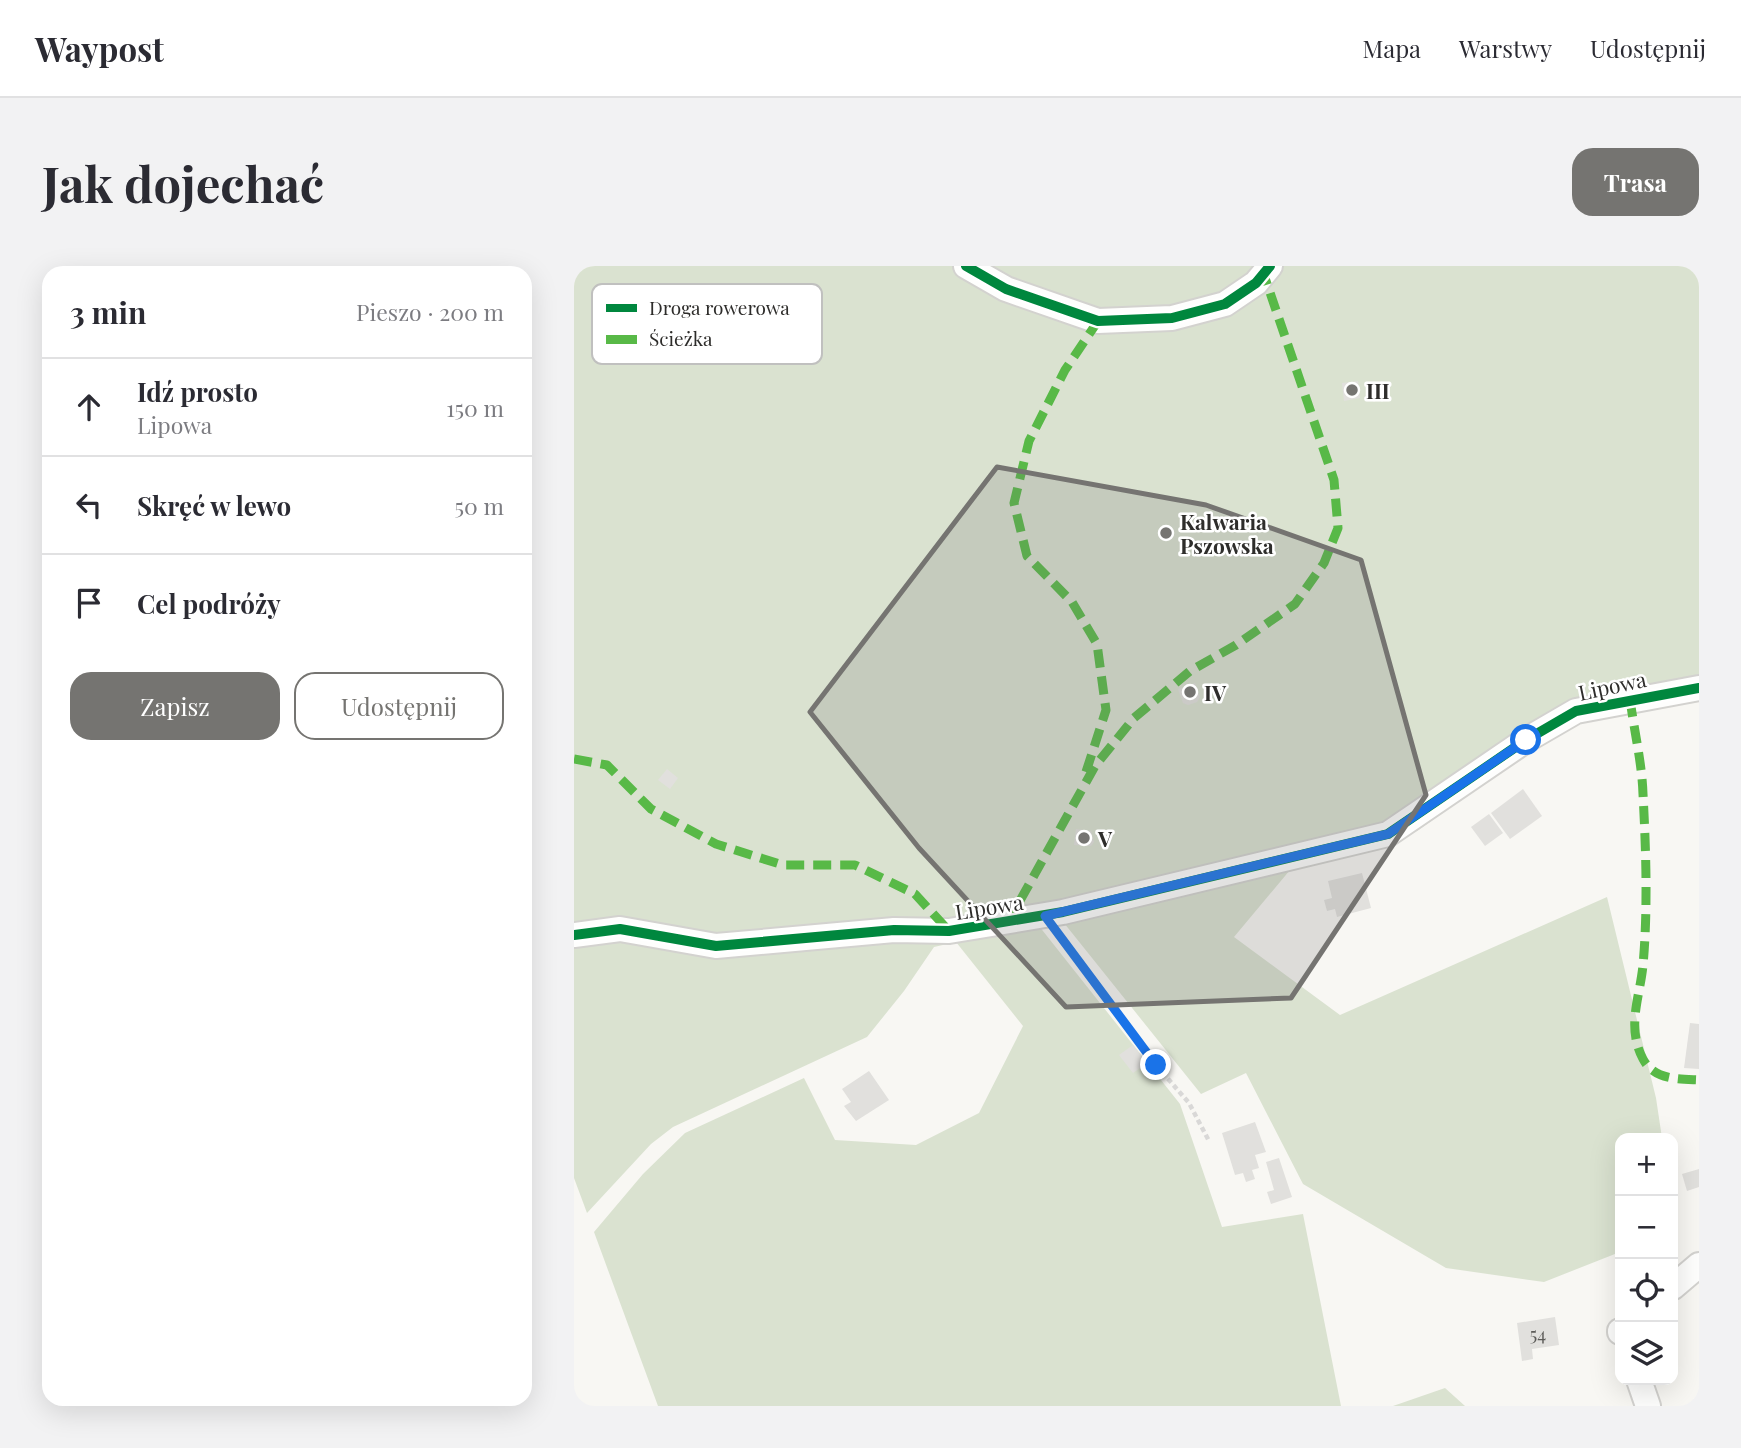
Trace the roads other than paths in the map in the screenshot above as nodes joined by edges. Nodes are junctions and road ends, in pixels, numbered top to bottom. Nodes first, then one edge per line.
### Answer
1 (965, 266) edge
2 (1270, 266) edge
3 (1699, 688) edge
4 (574, 935) edge
5 (1699, 1265) edge
6 (1678, 1283) edge
7 (1641, 1385) edge
8 (1648, 1406) edge

1 - 2 street
3 - 4 street, Lipowa
5 - 6 street
7 - 8 street

